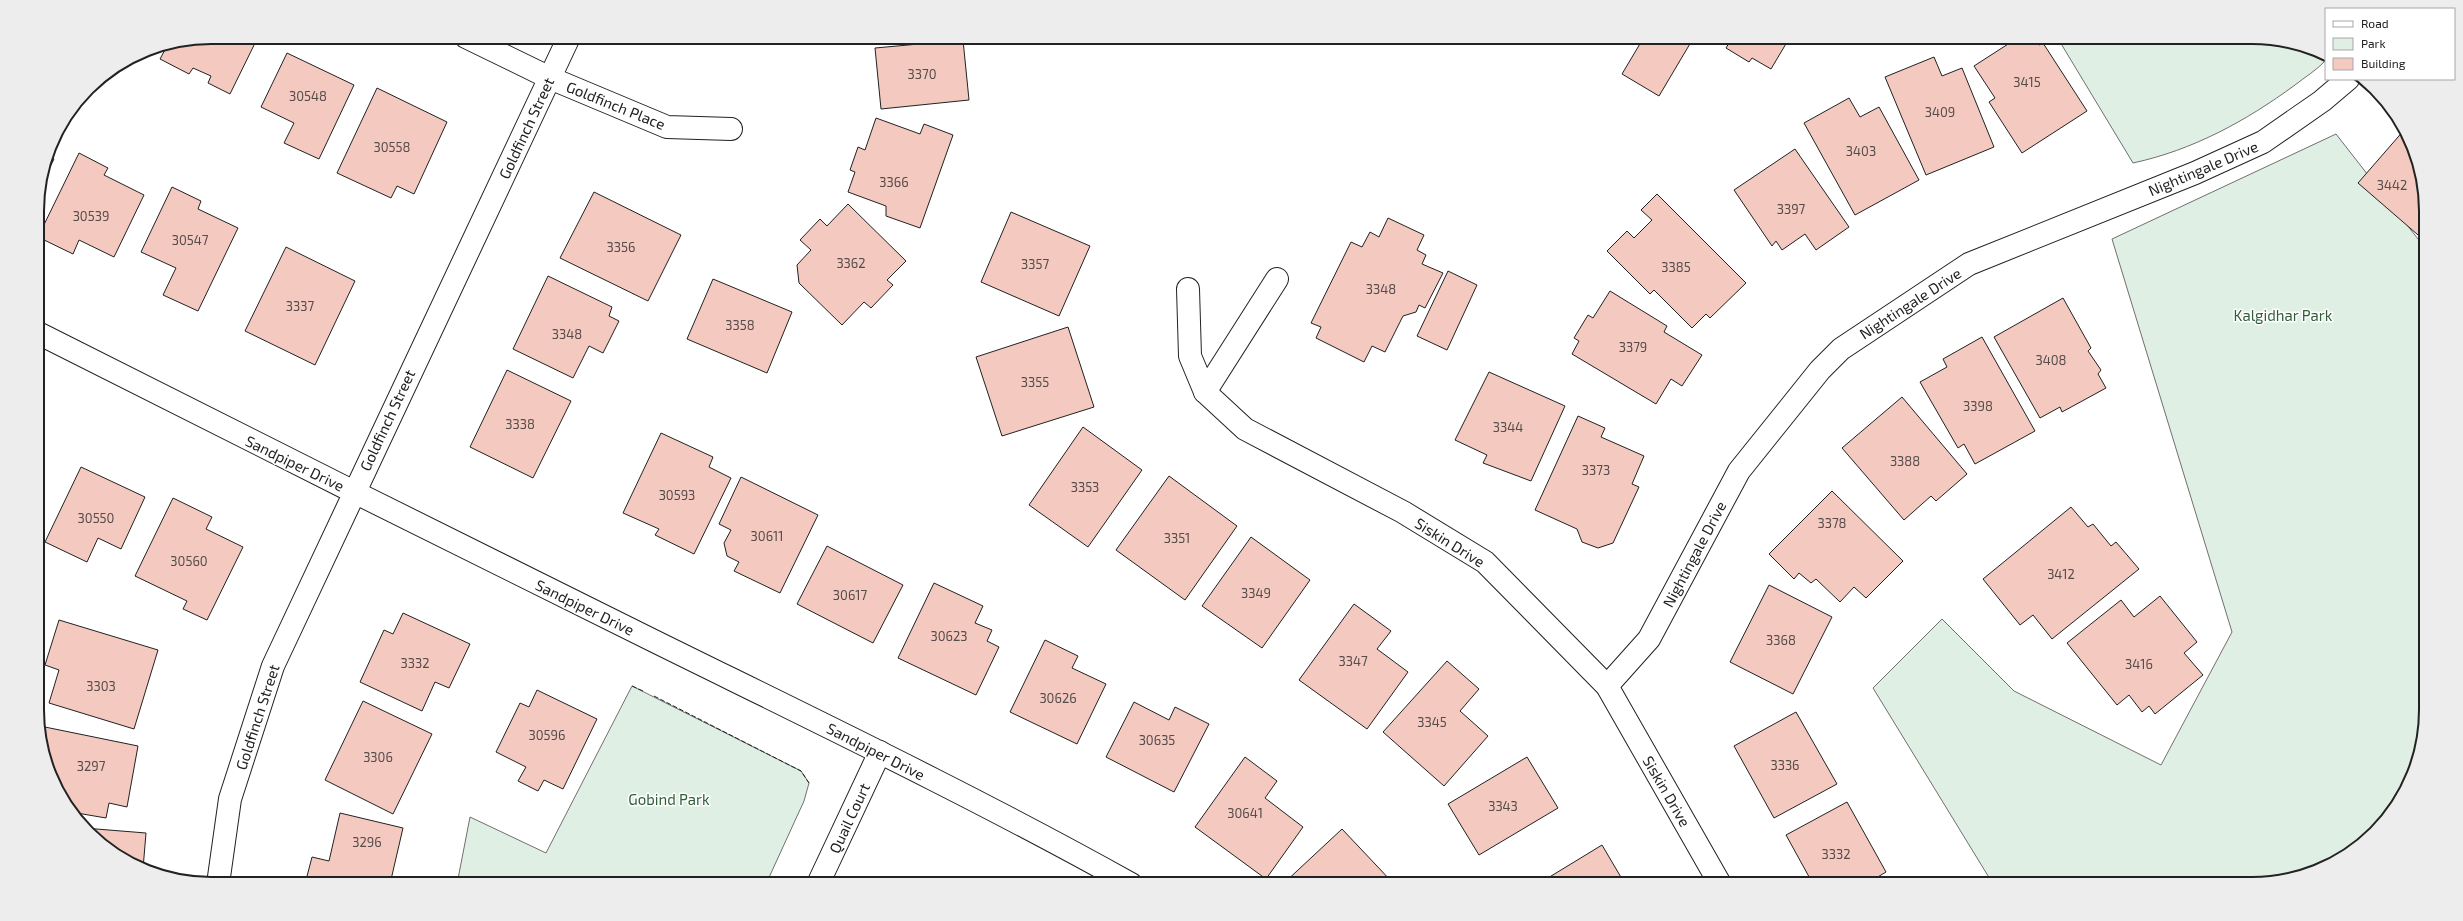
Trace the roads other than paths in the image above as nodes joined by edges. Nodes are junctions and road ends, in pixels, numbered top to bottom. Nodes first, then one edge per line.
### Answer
1 (480, 44) edge
2 (566, 44) edge
3 (550, 78) junction
4 (2347, 80) edge
5 (731, 129) dead end
6 (1277, 279) dead end
7 (1188, 289) dead end
8 (44, 336) edge
9 (1205, 392) junction
10 (353, 492) junction
11 (1607, 686) junction
12 (880, 752) junction
13 (219, 877) edge
14 (821, 877) edge
15 (1118, 877) edge
16 (1716, 877) edge

1 - 3 street, Goldfinch Place
2 - 3 street, Goldfinch Street
3 - 5 street, Goldfinch Place
3 - 10 street, Goldfinch Street
4 - 11 street, Nightingale Drive
6 - 9 street
7 - 9 street, Siskin Drive
8 - 10 street, Sandpiper Drive
9 - 11 street, Siskin Drive
10 - 12 street, Sandpiper Drive
10 - 13 street, Goldfinch Street
11 - 16 street, Siskin Drive
12 - 14 street, Quail Court
12 - 15 street, Sandpiper Drive

